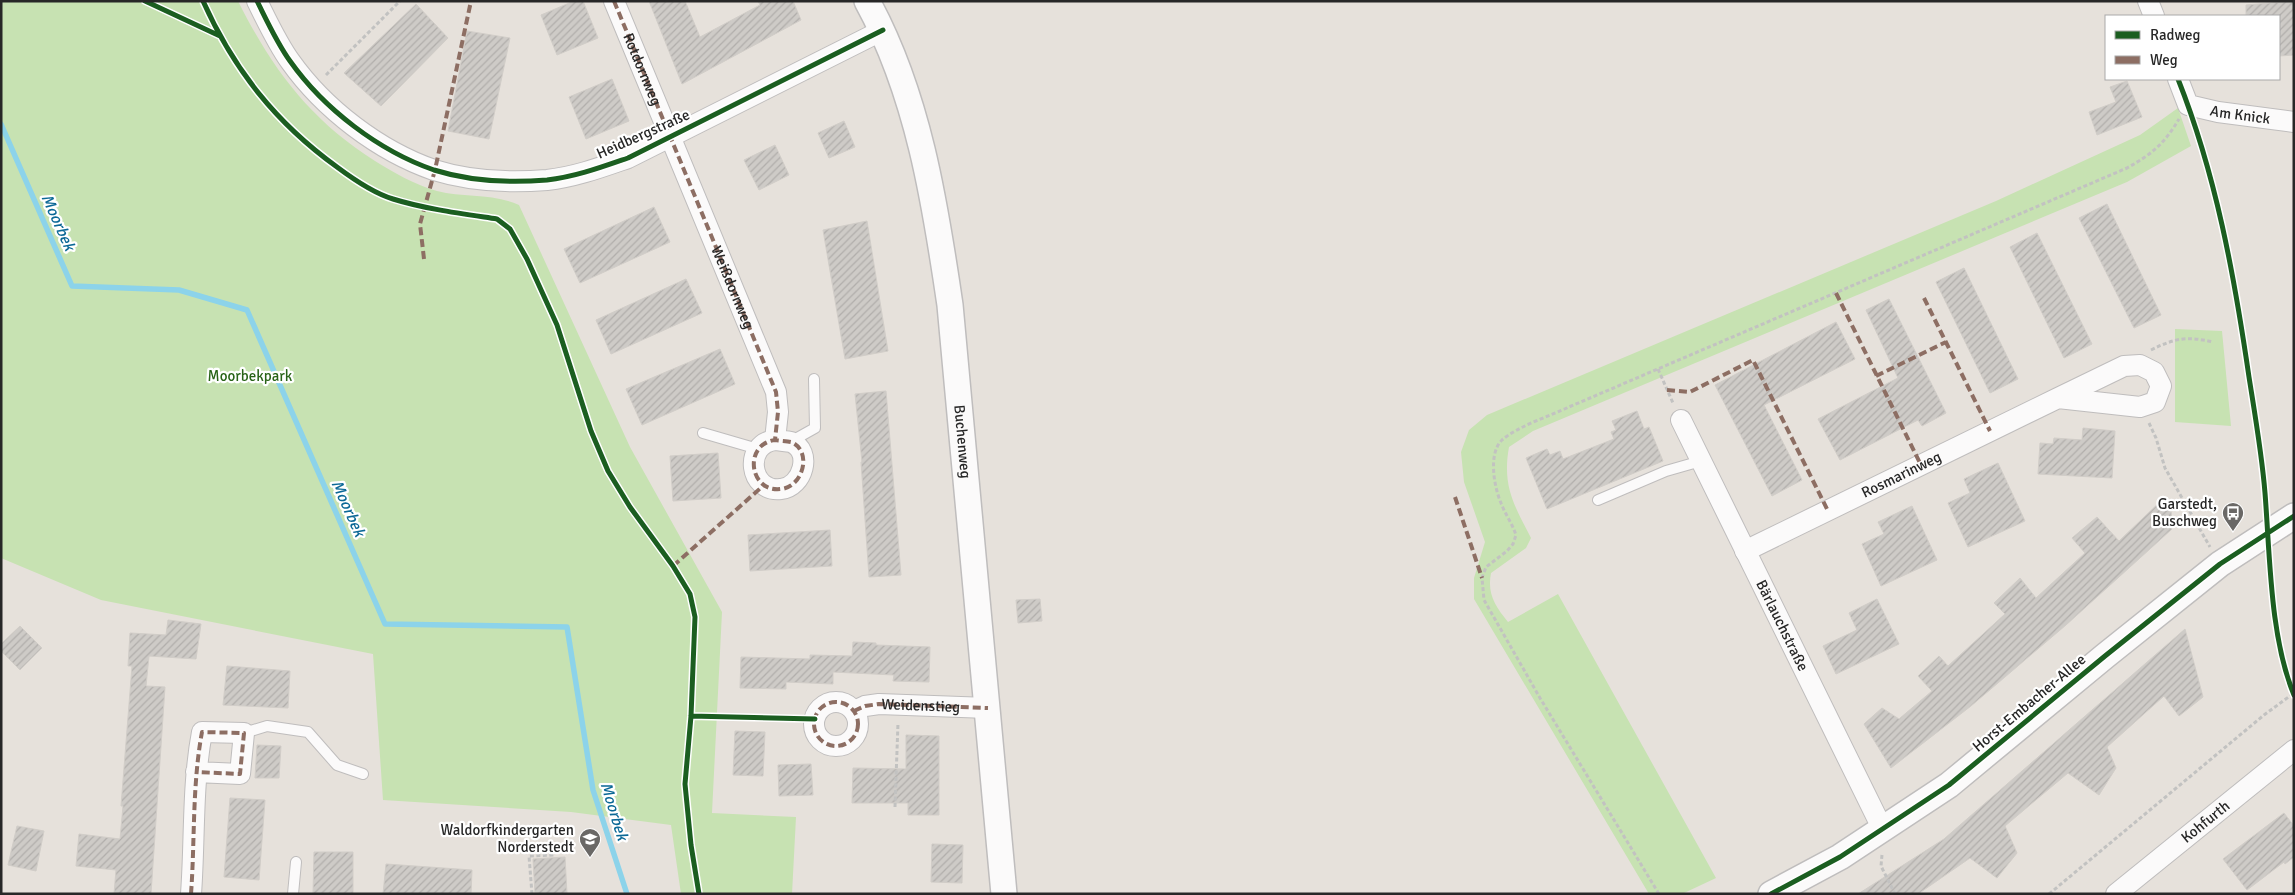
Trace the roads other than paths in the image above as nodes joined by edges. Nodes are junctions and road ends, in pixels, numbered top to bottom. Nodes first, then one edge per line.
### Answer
1 (257, 1) edge
2 (614, 1) edge
3 (867, 1) edge
4 (2148, 1) edge
5 (2154, 15) edge
6 (883, 30) junction
7 (2178, 80) edge
8 (2294, 122) edge
9 (670, 138) junction
10 (814, 379) dead end
11 (2058, 398) junction
12 (1681, 420) road end
13 (704, 433) dead end
14 (774, 444) junction
15 (1701, 461) junction
16 (1598, 500) dead end
17 (2294, 516) edge
18 (1746, 551) junction
19 (988, 708) junction
20 (854, 711) dead end
21 (244, 733) junction
22 (2294, 750) edge
23 (196, 772) junction
24 (363, 774) dead end
25 (1883, 830) junction
26 (296, 862) dead end
27 (191, 894) edge
28 (293, 894) edge
29 (1004, 894) edge
30 (1771, 894) edge
31 (2116, 894) edge

1 - 9 street, Heidbergstraße
2 - 9 street, Rotdornweg
3 - 6 street, Buchenweg
4 - 5 street
6 - 9 street, Heidbergstraße
6 - 19 street, Buchenweg
7 - 8 street, Am Knick
9 - 14 street, Weißdornweg
10 - 14 lane
11 - 11 street, Rosmarinweg
11 - 18 street, Rosmarinweg
12 - 15 street, Bärlauchstraße
13 - 14 lane
15 - 16 lane
15 - 18 street, Bärlauchstraße
17 - 25 street, Horst-Embacher-Allee
18 - 25 street, Bärlauchstraße
19 - 20 street, Weidenstieg
19 - 29 street, Buchenweg
21 - 23 street
21 - 23 street
21 - 24 lane
22 - 31 street, Kohfurth
23 - 27 street
25 - 30 street, Horst-Embacher-Allee
26 - 28 lane

